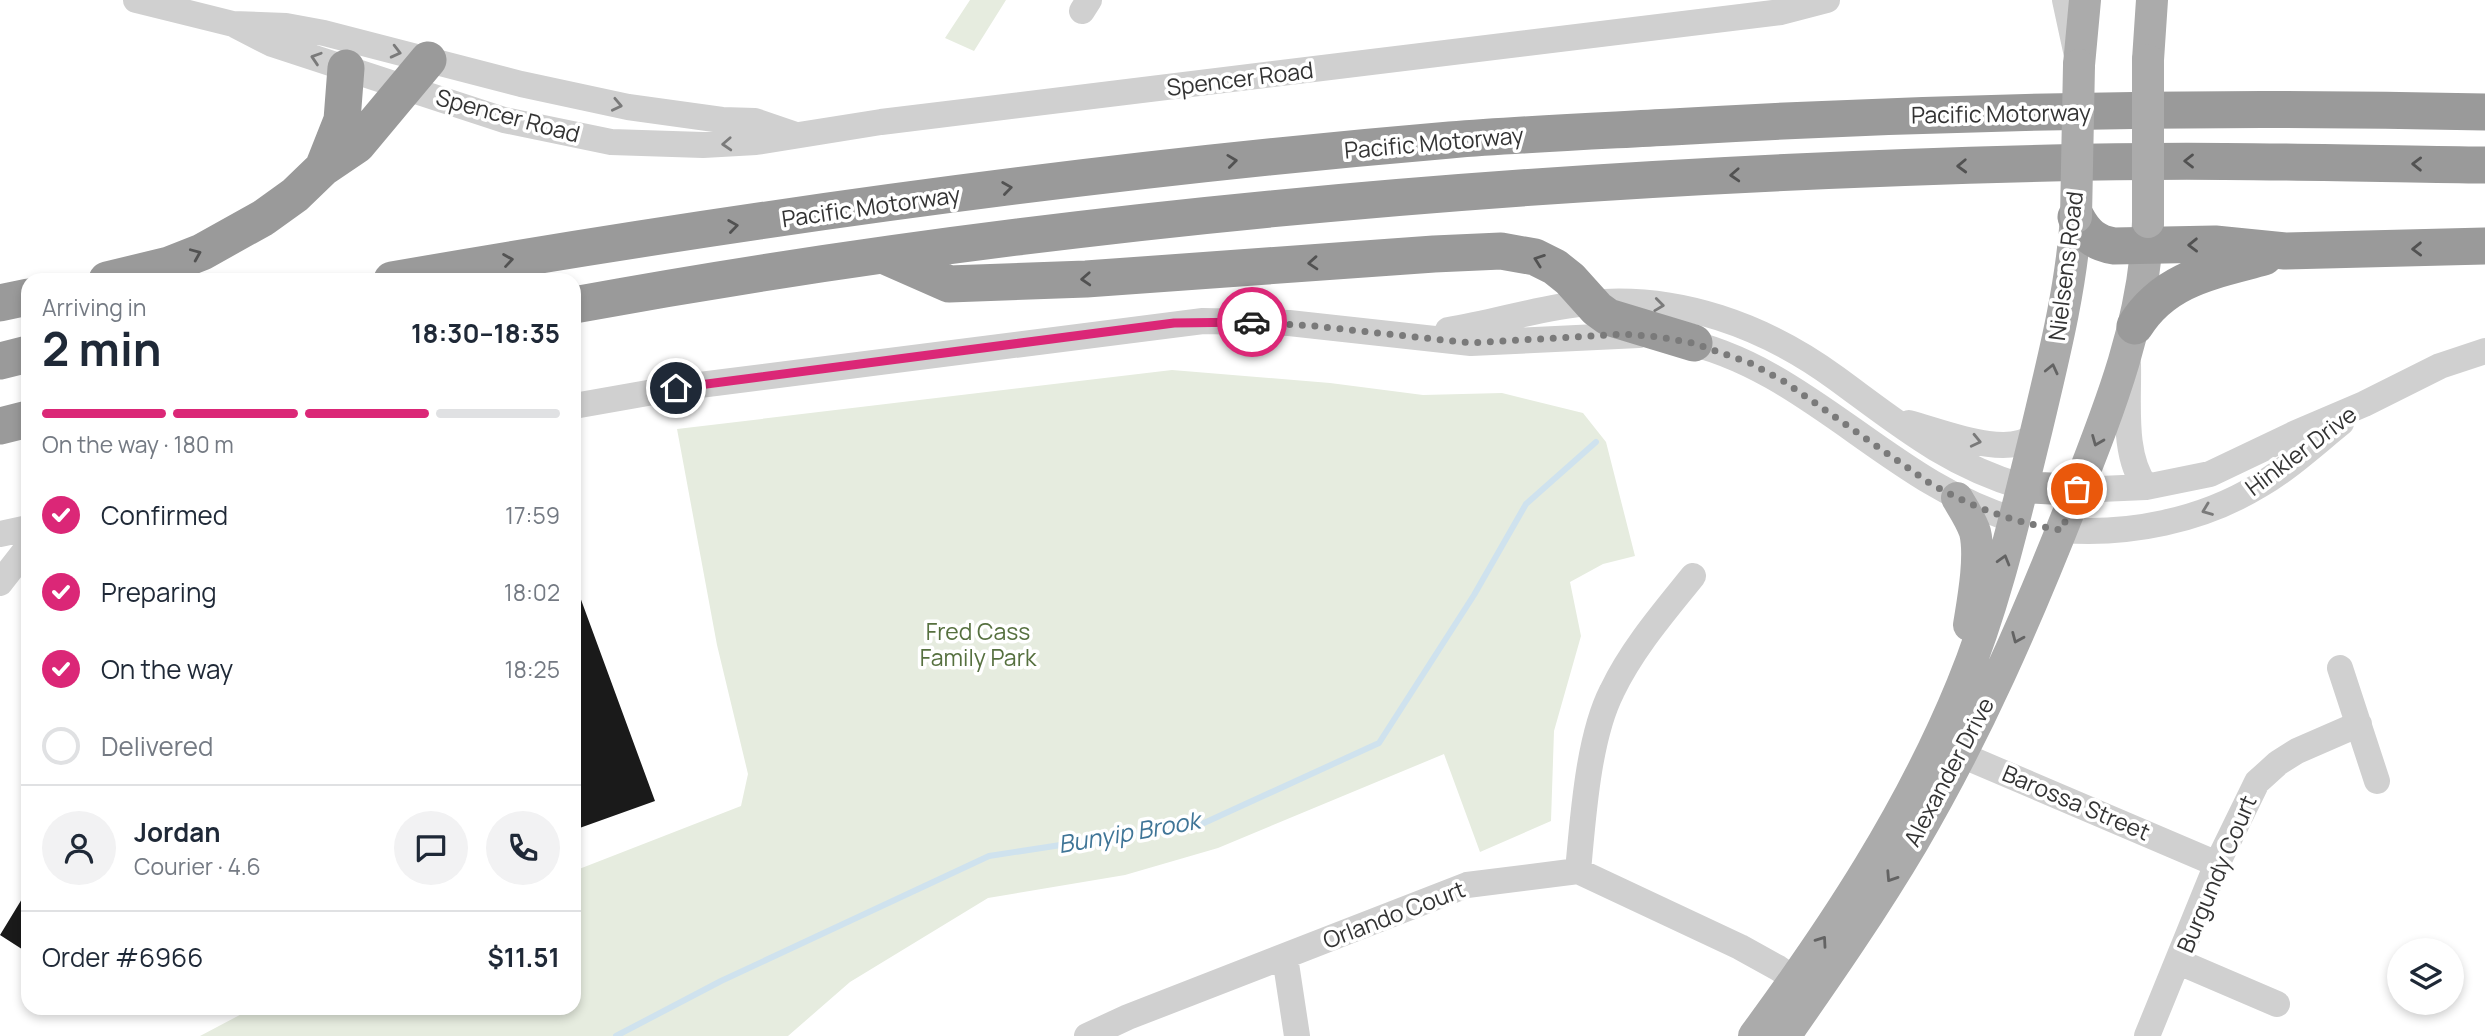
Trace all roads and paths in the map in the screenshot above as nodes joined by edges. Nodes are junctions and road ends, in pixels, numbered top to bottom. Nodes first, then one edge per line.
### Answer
1 (135, 0) edge
2 (1743, 0) edge
3 (1827, 0) edge
4 (2065, 0) edge
5 (2085, 0) edge
6 (2152, 0) edge
7 (1685, 22) junction
8 (233, 24) junction
9 (2079, 62) junction
10 (346, 68) junction
11 (417, 73) junction
12 (2485, 112) edge
13 (795, 135) junction
14 (2485, 165) edge
15 (323, 168) junction
16 (2076, 217) junction
17 (2148, 234) junction
18 (2485, 246) edge
19 (2286, 251) junction
20 (882, 255) junction
21 (136, 273) edge
22 (434, 273) edge
23 (21, 298) edge
24 (1591, 302) junction
25 (0, 303) edge
26 (581, 304) edge
27 (1411, 336) junction
28 (2131, 340) junction
29 (1693, 343) junction
30 (2485, 351) edge
31 (21, 356) edge
32 (0, 360) edge
33 (2364, 404) junction
34 (581, 405) edge
35 (1887, 416) junction
36 (21, 421) edge
37 (0, 426) edge
38 (2035, 435) junction
39 (2023, 486) junction
40 (2146, 487) junction
41 (2077, 489) junction
42 (1957, 498) junction
43 (2015, 520) junction
44 (21, 530) edge
45 (2062, 530) junction
46 (0, 534) edge
47 (21, 556) edge
48 (1693, 576) dead end
49 (0, 583) edge
50 (2340, 668) dead end
51 (2359, 724) junction
52 (1948, 739) junction
53 (2377, 781) dead end
54 (2217, 864) junction
55 (1578, 871) junction
56 (1285, 957) junction
57 (2179, 962) junction
58 (1805, 987) junction
59 (2277, 1004) dead end
60 (1087, 1036) edge
61 (1297, 1036) edge
62 (1754, 1036) edge
63 (1785, 1036) edge
64 (2147, 1036) edge

1 - 8 street, Spencer Road
2 - 7 street, Spencer Road
3 - 7 street, Spencer Road
4 - 9 street
5 - 9 main road, Nielsens Road
6 - 17 main road, bridge
7 - 13 street, Spencer Road
10 -> 8 street, Spencer Road
8 -> 11 street, Spencer Road
9 - 16 main road, Nielsens Road, bridge
10 - 11 street, Spencer Road
10 - 15 highway
11 -> 13 street, Spencer Road
13 -> 11 street, Spencer Road
11 - 15 highway
22 -> 12 highway, Pacific Motorway
14 -> 20 highway
21 -> 15 highway
16 - 17 highway
38 -> 16 main road, Nielsens Road
19 -> 17 highway
17 - 28 main road
18 -> 19 highway
19 - 28 highway
24 -> 20 highway
20 - 26 highway
23 - 25 highway
24 - 27 street, Hinkler Drive
24 - 29 highway
24 -> 35 street, Hinkler Drive
27 - 29 street, Hinkler Drive
27 - 34 street, Hinkler Drive
28 - 40 street
28 -> 41 main road
29 - 42 street, Hinkler Drive
30 - 33 street, Hinkler Drive
31 - 32 highway
33 - 40 street, Hinkler Drive
33 -> 45 street, Hinkler Drive
35 -> 38 street
35 - 39 street, Hinkler Drive
36 - 37 highway
38 - 39 main road, Nielsens Road
39 - 41 main road, Hinkler Drive
39 - 43 main road, Alexander Drive
40 - 41 street, Hinkler Drive
41 - 45 main road, Alexander Drive
42 - 43 street, Hinkler Drive
42 - 52 main road
43 - 45 main road, Hinkler Drive
52 -> 43 main road, Alexander Drive
44 - 46 street
45 -> 52 main road, Alexander Drive
47 - 49 street
48 - 55 street
50 - 51 street
51 - 53 street
51 - 54 street, Burgundy Court
52 - 54 street, Barossa Street
52 - 58 main road, Alexander Drive
54 - 57 street, Burgundy Court
55 - 56 street, Orlando Court
55 - 58 street
56 - 60 street, Orlando Court
56 - 61 street
57 - 59 street
57 - 64 street, Burgundy Court
58 - 62 main road, Alexander Drive
58 - 63 main road, Alexander Drive

